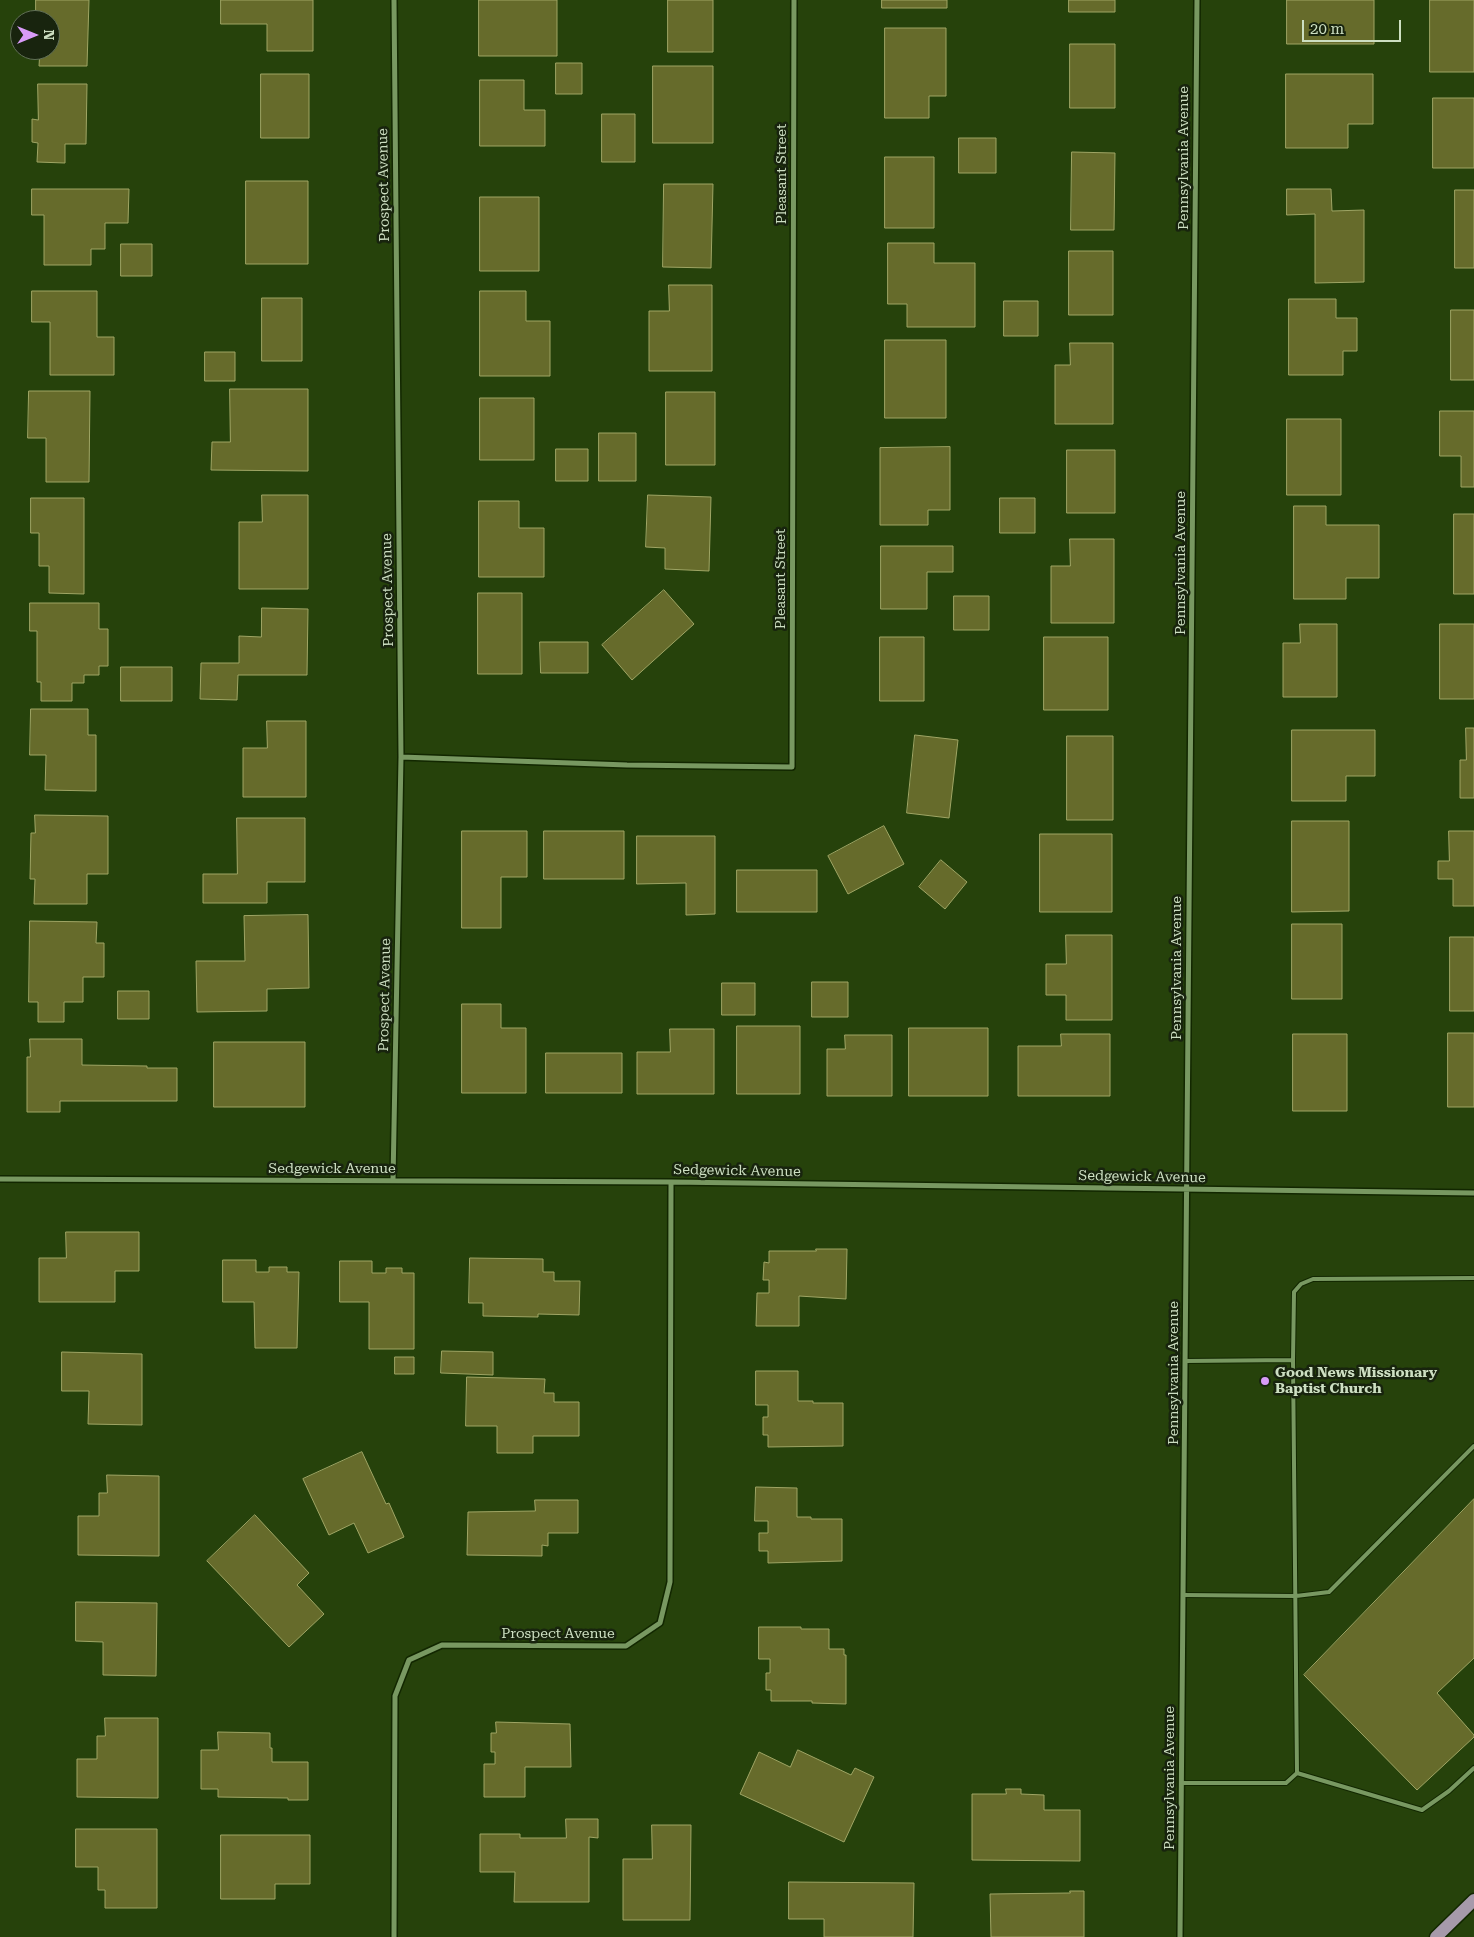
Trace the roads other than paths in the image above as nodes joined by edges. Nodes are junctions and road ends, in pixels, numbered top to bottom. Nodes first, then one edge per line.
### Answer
1 (394, 0) edge
2 (794, 0) edge
3 (1196, 0) edge
4 (401, 757) junction
5 (0, 1179) edge
6 (393, 1180) junction
7 (671, 1182) junction
8 (1186, 1189) junction
9 (1474, 1192) edge
10 (1474, 1278) edge
11 (1293, 1360) junction
12 (1185, 1361) junction
13 (1474, 1446) edge
14 (1183, 1596) junction
15 (1296, 1596) junction
16 (1474, 1768) edge
17 (1297, 1773) junction
18 (1182, 1783) junction
19 (1474, 1900) edge
20 (394, 1937) edge
21 (1180, 1937) edge
22 (1436, 1937) edge

1 - 4 street, Prospect Avenue
2 - 4 street, Pleasant Street
3 - 8 street, Pennsylvania Avenue
4 - 6 street, Prospect Avenue
5 - 6 street, Sedgewick Avenue
6 - 7 street, Sedgewick Avenue
7 - 8 street, Sedgewick Avenue
7 - 20 street, Prospect Avenue
8 - 9 street, Sedgewick Avenue
8 - 12 street, Pennsylvania Avenue
10 - 11 lane
11 - 12 lane
11 - 15 lane
12 - 14 street, Pennsylvania Avenue
13 - 15 lane
14 - 15 lane
14 - 18 street, Pennsylvania Avenue
15 - 17 lane
16 - 17 lane
17 - 18 lane
18 - 21 street, Pennsylvania Avenue
19 - 22 main road

